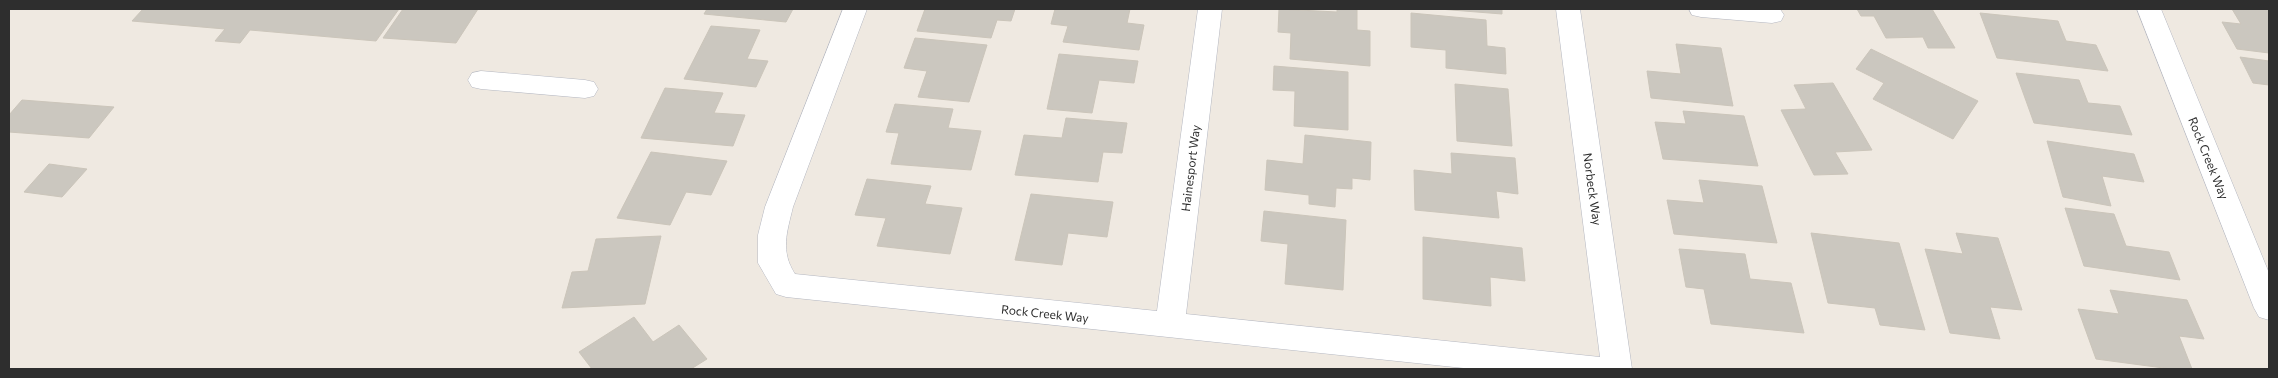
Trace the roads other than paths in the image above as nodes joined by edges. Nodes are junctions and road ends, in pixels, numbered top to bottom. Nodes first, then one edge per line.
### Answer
1 (855, 9) edge
2 (1210, 9) edge
3 (1568, 9) edge
4 (1701, 9) edge
5 (2149, 9) edge
6 (1772, 15) dead end
7 (481, 80) dead end
8 (585, 89) dead end
9 (2269, 308) edge
10 (1170, 326) junction
11 (1597, 369) edge
12 (1617, 369) edge

1 - 10 street, Rock Creek Way
2 - 10 street, Hainesport Way
3 - 12 street, Norbeck Way
4 - 6 street
5 - 9 street, Rock Creek Way
7 - 8 street
10 - 11 street, Rock Creek Way

